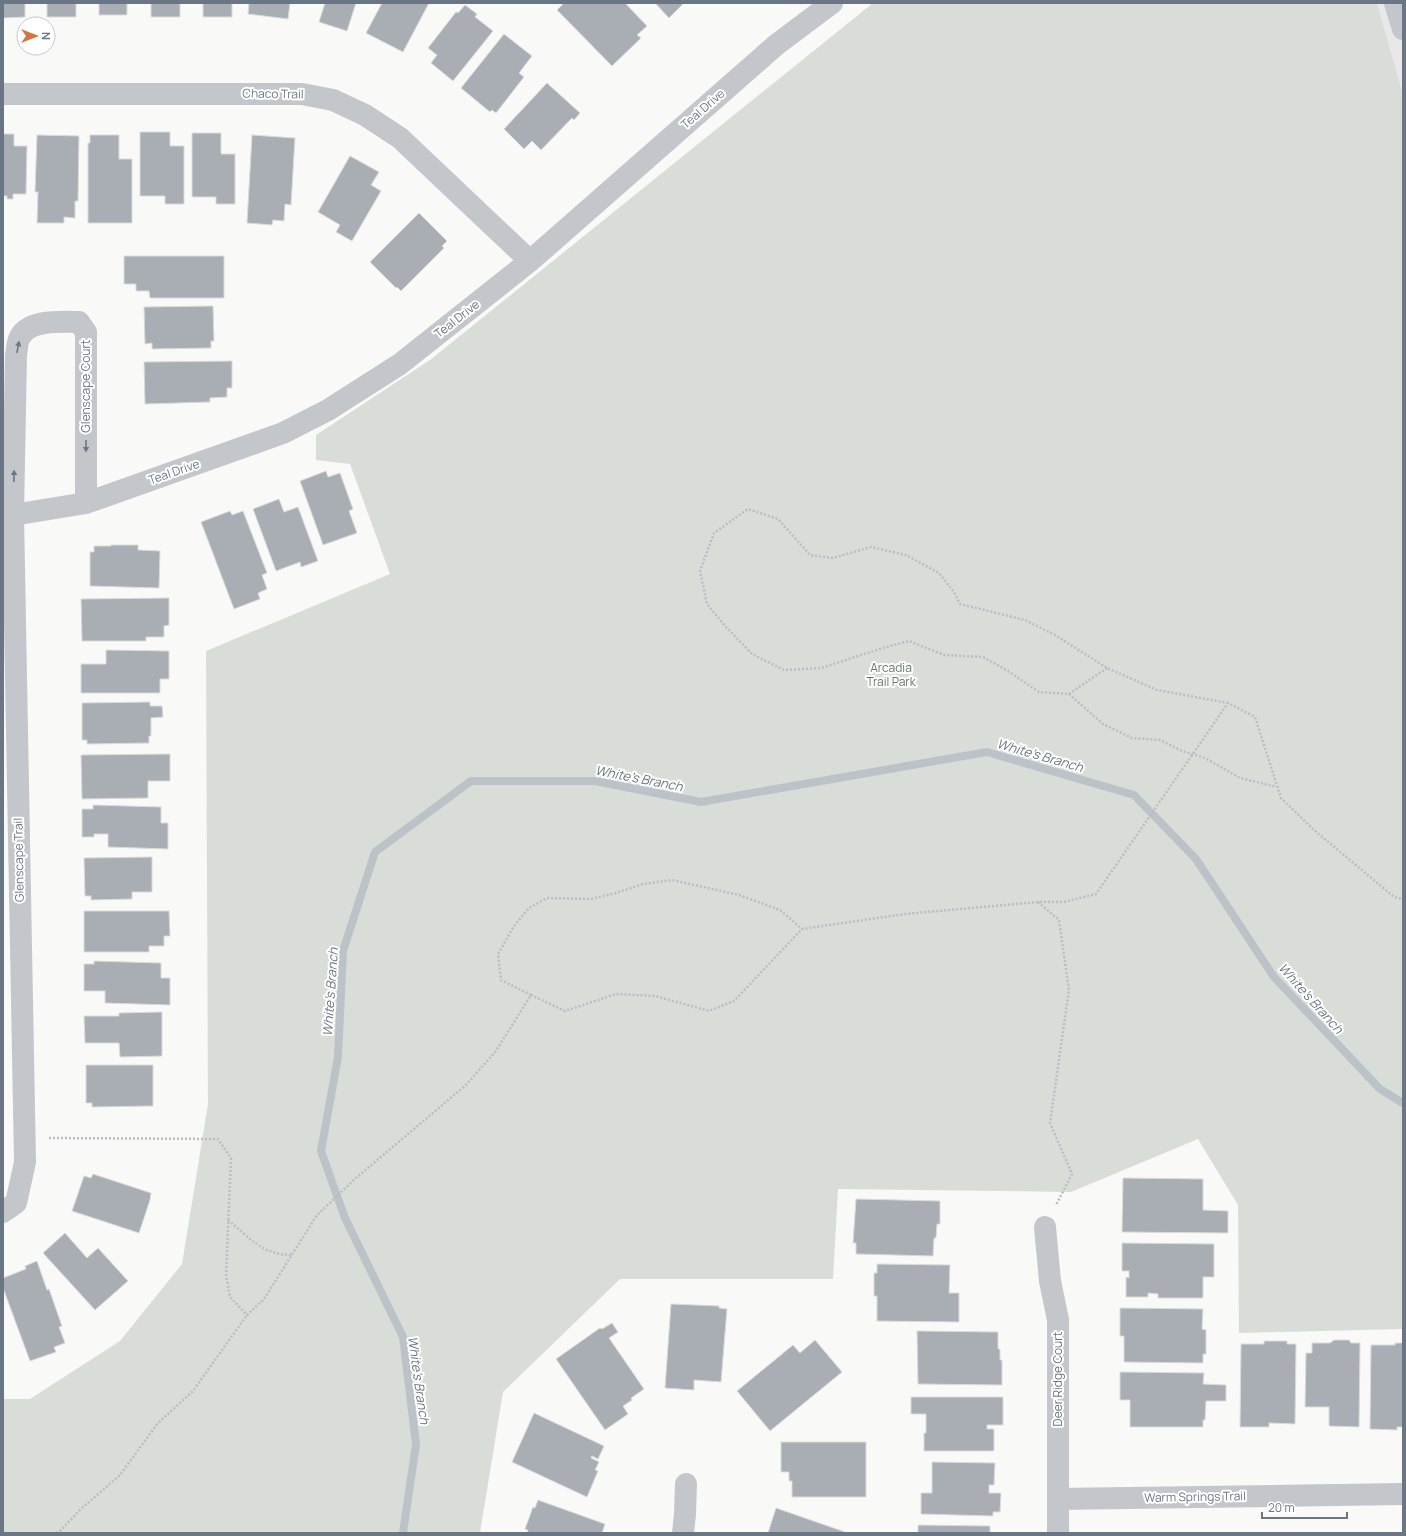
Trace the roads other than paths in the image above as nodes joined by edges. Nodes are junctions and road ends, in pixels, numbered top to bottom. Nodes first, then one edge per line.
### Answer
1 (832, 3) edge
2 (1395, 3) edge
3 (1403, 29) edge
4 (3, 94) edge
5 (530, 261) junction
6 (86, 503) junction
7 (13, 515) junction
8 (9, 1208) edge
9 (1045, 1227) road end
10 (686, 1484) dead end
11 (1403, 1494) edge
12 (1058, 1499) junction
13 (683, 1533) edge
14 (1058, 1533) edge

1 - 5 street, Teal Drive
2 - 3 street
4 - 5 street, Chaco Trail
5 - 6 street, Teal Drive
6 - 7 street, Teal Drive
7 -> 6 street, Glenscape Court
7 - 8 street, Glenscape Trail
9 - 12 street, Deer Ridge Court
10 - 13 street
11 - 12 street, Warm Springs Trail
12 - 14 street, Deer Ridge Court

